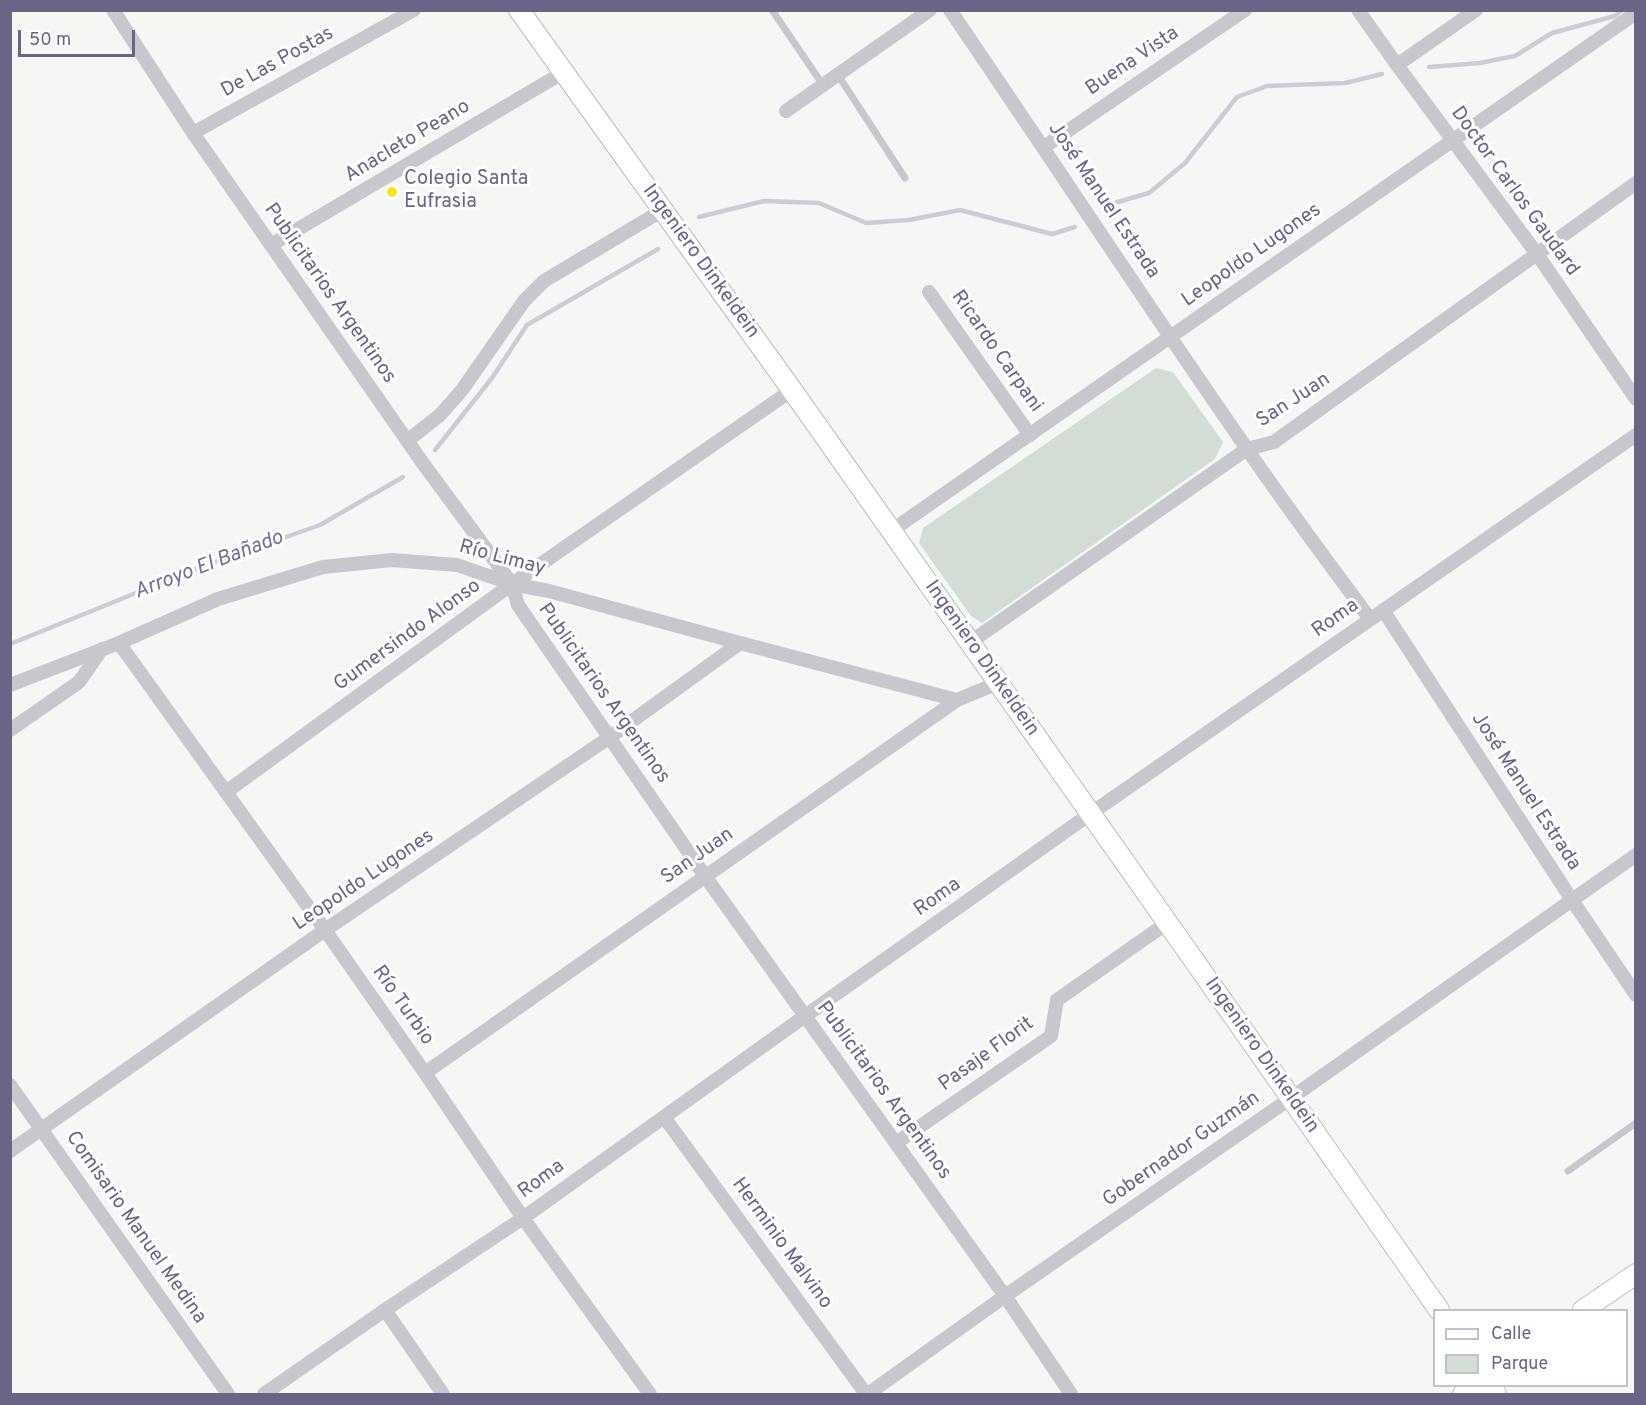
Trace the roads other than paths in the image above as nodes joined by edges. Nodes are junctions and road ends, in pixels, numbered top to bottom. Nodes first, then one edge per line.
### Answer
1 (112, 10) edge
2 (414, 10) edge
3 (519, 10) edge
4 (772, 10) edge
5 (930, 10) edge
6 (950, 10) edge
7 (1245, 10) edge
8 (1358, 10) edge
9 (1476, 10) edge
10 (1635, 13) edge
11 (1396, 65) junction
12 (564, 72) junction
13 (838, 75) junction
14 (824, 85) junction
15 (786, 111) dead end
16 (193, 133) junction
17 (1453, 140) junction
18 (1044, 147) junction
19 (905, 178) dead end
20 (1635, 183) edge
21 (663, 210) junction
22 (271, 245) junction
23 (1537, 254) junction
24 (929, 292) dead end
25 (1170, 337) junction
26 (792, 390) junction
27 (1635, 399) edge
28 (1030, 435) junction
29 (1635, 435) edge
30 (407, 441) junction
31 (1247, 449) junction
32 (891, 531) junction
33 (512, 584) junction
34 (1383, 609) junction
35 (1370, 619) junction
36 (119, 643) junction
37 (740, 643) junction
38 (969, 643) junction
39 (102, 649) junction
40 (998, 683) junction
41 (10, 685) edge
42 (957, 700) junction
43 (10, 730) edge
44 (610, 737) junction
45 (226, 792) junction
46 (1090, 814) junction
47 (1635, 855) edge
48 (705, 876) junction
49 (1572, 900) junction
50 (1167, 923) junction
51 (325, 930) junction
52 (1635, 995) edge
53 (805, 1016) junction
54 (425, 1073) junction
55 (10, 1085) edge
56 (1291, 1098) junction
57 (664, 1117) junction
58 (1635, 1123) edge
59 (42, 1129) junction
60 (896, 1143) junction
61 (10, 1151) edge
62 (1568, 1171) dead end
63 (523, 1218) junction
64 (1635, 1274) edge
65 (1005, 1296) junction
66 (1437, 1309) edge
67 (1586, 1309) edge
68 (385, 1310) junction
69 (228, 1395) edge
70 (264, 1395) edge
71 (443, 1395) edge
72 (650, 1395) edge
73 (867, 1395) edge
74 (1071, 1395) edge

1 - 16 street, Publicitarios Argentinos
2 - 16 street, De Las Postas
3 - 12 main road, Ingeniero Dinkeldein
4 - 14 lane
5 - 13 street
6 - 18 street, José Manuel Estrada
7 - 18 street, Buena Vista
8 - 11 street, Doctor Carlos Gaudard
9 - 11 street
10 - 17 street, Leopoldo Lugones
11 - 17 street, Doctor Carlos Gaudard
12 - 21 main road, Ingeniero Dinkeldein
12 - 22 street, Anacleto Peano
13 - 14 street
13 - 19 lane
14 - 15 street
16 - 22 street, Publicitarios Argentinos
17 - 23 street, Doctor Carlos Gaudard
17 - 25 street, Leopoldo Lugones
18 - 25 street, José Manuel Estrada
20 - 23 street, San Juan
21 - 26 main road, Ingeniero Dinkeldein
21 - 30 street
22 - 30 street, Publicitarios Argentinos
23 - 27 street, Doctor Carlos Gaudard
23 - 31 street, San Juan
24 - 28 street, Ricardo Carpani
25 - 28 street, Leopoldo Lugones
25 - 31 street, José Manuel Estrada
26 - 32 main road, Ingeniero Dinkeldein
26 - 33 street, Gumersindo Alonso
28 - 32 street, Leopoldo Lugones
29 - 34 street, Roma
30 - 33 street, Publicitarios Argentinos
31 - 35 street, José Manuel Estrada
31 - 38 street, San Juan
32 - 38 main road, Ingeniero Dinkeldein
33 - 36 street, Río Limay
33 - 37 street, Río Limay
33 - 44 street, Publicitarios Argentinos
33 - 45 street, Gumersindo Alonso
34 - 35 street, Roma
34 - 49 street, José Manuel Estrada
35 - 46 street, Roma
36 - 39 street, Río Limay
36 - 45 street, Río Turbio
37 - 42 street, Río Limay
37 - 44 street, Leopoldo Lugones
38 - 40 main road, Ingeniero Dinkeldein
39 - 41 street, Río Limay
39 - 43 street
40 - 42 street, San Juan
40 - 46 main road, Ingeniero Dinkeldein
42 - 48 street, San Juan
44 - 48 street, Publicitarios Argentinos
44 - 51 street, Leopoldo Lugones
45 - 51 street, Río Turbio
46 - 50 main road, Ingeniero Dinkeldein
46 - 53 street, Roma
47 - 49 street, Gobernador Guzmán
48 - 53 street, Publicitarios Argentinos
48 - 54 street, San Juan
49 - 52 street, José Manuel Estrada
49 - 56 street, Gobernador Guzmán
50 - 56 main road, Ingeniero Dinkeldein
50 - 60 street, Pasaje Florit
51 - 54 street, Río Turbio
51 - 59 street, Leopoldo Lugones
53 - 57 street, Roma
53 - 60 street, Publicitarios Argentinos
54 - 63 street, Río Turbio
55 - 59 street, Comisario Manuel Medina
56 - 65 street, Gobernador Guzmán
56 - 66 main road, Ingeniero Dinkeldein
57 - 63 street, Roma
57 - 73 street, Herminio Malvino
58 - 62 lane
59 - 61 street, Leopoldo Lugones
59 - 69 street, Comisario Manuel Medina
60 - 65 street, Publicitarios Argentinos
63 - 68 street, Roma
63 - 72 street, Río Turbio
64 - 67 main road
65 - 73 street, Gobernador Guzmán
65 - 74 street, Publicitarios Argentinos
68 - 70 street, Roma
68 - 71 street

